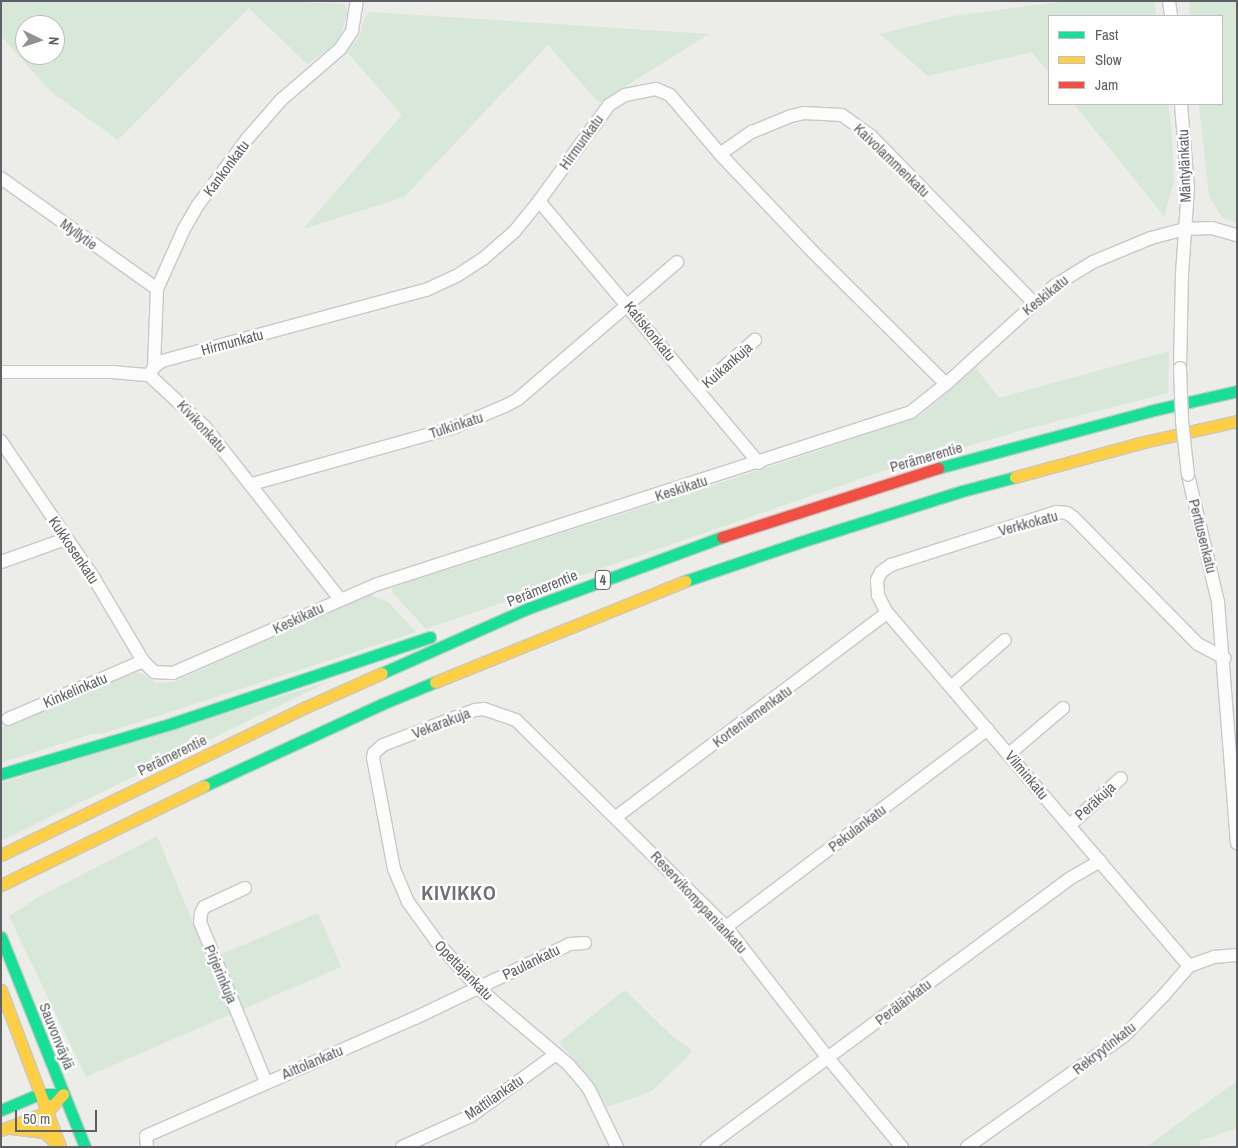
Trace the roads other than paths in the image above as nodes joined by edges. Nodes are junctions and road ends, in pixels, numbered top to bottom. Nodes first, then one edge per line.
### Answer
1 (357, 1) edge
2 (1169, 1) edge
3 (1171, 15) edge
4 (1181, 105) edge
5 (720, 154) junction
6 (1, 178) edge
7 (539, 201) junction
8 (1185, 229) junction
9 (1237, 235) edge
10 (676, 262) dead end
11 (157, 289) junction
12 (627, 303) junction
13 (1034, 303) junction
14 (755, 340) dead end
15 (151, 371) junction
16 (1, 372) edge
17 (946, 384) junction
18 (698, 390) junction
19 (1237, 391) edge
20 (1237, 421) edge
21 (1, 441) edge
22 (759, 462) junction
23 (252, 484) junction
24 (66, 539) junction
25 (1, 562) edge
26 (877, 580) joint
27 (340, 599) junction
28 (529, 608) junction
29 (887, 613) junction
30 (464, 624) dead end
31 (437, 634) dead end
32 (1005, 640) dead end
33 (1224, 658) junction
34 (142, 661) junction
35 (952, 686) junction
36 (1063, 708) dead end
37 (8, 719) dead end
38 (516, 720) joint
39 (988, 729) junction
40 (1009, 754) junction
41 (373, 758) joint
42 (1, 774) edge
43 (1121, 778) dead end
44 (616, 817) junction
45 (1070, 825) junction
46 (1237, 843) edge
47 (1, 854) edge
48 (1100, 861) junction
49 (24, 874) junction
50 (1, 885) edge
51 (245, 888) dead end
52 (1, 894) edge
53 (726, 927) junction
54 (3, 941) edge
55 (585, 943) dead end
56 (1237, 955) edge
57 (1189, 966) junction
58 (478, 988) junction
59 (1, 990) edge
60 (556, 1054) junction
61 (828, 1058) junction
62 (266, 1082) junction
63 (39, 1094) junction
64 (63, 1094) junction
65 (1, 1110) edge
66 (47, 1112) junction
67 (4, 1128) edge
68 (147, 1141) edge
69 (709, 1146) edge
70 (60, 1147) edge
71 (85, 1147) edge
72 (402, 1147) edge
73 (617, 1147) edge
74 (902, 1147) edge
75 (966, 1147) edge

1 - 11 street, Kankonkatu
2 - 3 street
4 - 8 street, Mäntylänkatu
5 - 7 street, Hirmunkatu
5 - 13 street, Kaivolammenkatu
5 - 17 street, Hirmunkatu
6 - 11 street, Myllytie
7 - 12 street, Katiskonkatu
7 - 15 street, Hirmunkatu
8 - 9 street, Keskikatu
8 - 13 street, Keskikatu
8 - 33 street, Perttusenkatu, bridge
10 - 12 street, Tulkinkatu
11 - 15 street, Kankonkatu
12 - 18 street, Katiskonkatu
12 - 23 street, Tulkinkatu
13 - 17 street, Keskikatu
14 - 18 street, Kuikankuja
15 - 16 street
15 - 23 street, Kivikonkatu
17 - 22 street, Keskikatu
18 - 22 street, Katiskonkatu
19 - 28 main road, Perämerentie / 4
20 - 49 main road, 4
21 - 24 street, Kukkosenkatu
22 - 27 street, Keskikatu
23 - 27 street, Kivikonkatu
24 - 25 street
24 - 34 street, Kukkosenkatu
26 - 29 street, Vilminkatu
26 - 33 street, Verkkokatu
27 - 34 street, Keskikatu
28 - 30 main road
28 - 47 main road, Perämerentie / 4
29 - 35 street, Vilminkatu
29 - 44 street, Korteniemenkatu
31 - 42 main road
32 - 35 street
33 - 46 street, Perttusenkatu
34 - 37 street, Kinkelinkatu
35 - 39 street, Vilminkatu
36 - 40 street
38 - 41 street, Vekarakuja
38 - 44 street, Reservikomppaniankatu
39 - 40 street, Vilminkatu
39 - 53 street, Pekulankatu
40 - 45 street, Vilminkatu
41 - 58 street, Opettajankatu
43 - 45 street, Peräkuja
44 - 53 street, Reservikomppaniankatu
45 - 48 street, Vilminkatu
48 - 57 street, Vilminkatu
48 - 61 street, Perälänkatu
49 - 50 main road, 4
49 - 52 main road
51 - 62 street, Pirjerinkuja
53 - 61 street, Reservikomppaniankatu
54 - 64 main road, Sauvonväylä
55 - 58 street, Paulankatu
56 - 57 street, Rekryytinkatu
57 - 75 street, Rekryytinkatu
58 - 60 street, Opettajankatu
58 - 62 street, Aittolankatu
59 - 63 main road
60 - 72 street, Mattilankatu
60 - 73 street, Opettajankatu
61 - 69 street, Perälänkatu
61 - 74 street, Reservikomppaniankatu
62 - 68 street, Aittolankatu
63 - 64 main road
63 - 65 main road
63 - 66 main road
64 - 66 main road
64 - 71 main road, Sauvonväylä
66 - 67 main road
66 - 70 main road
67 - 70 main road

